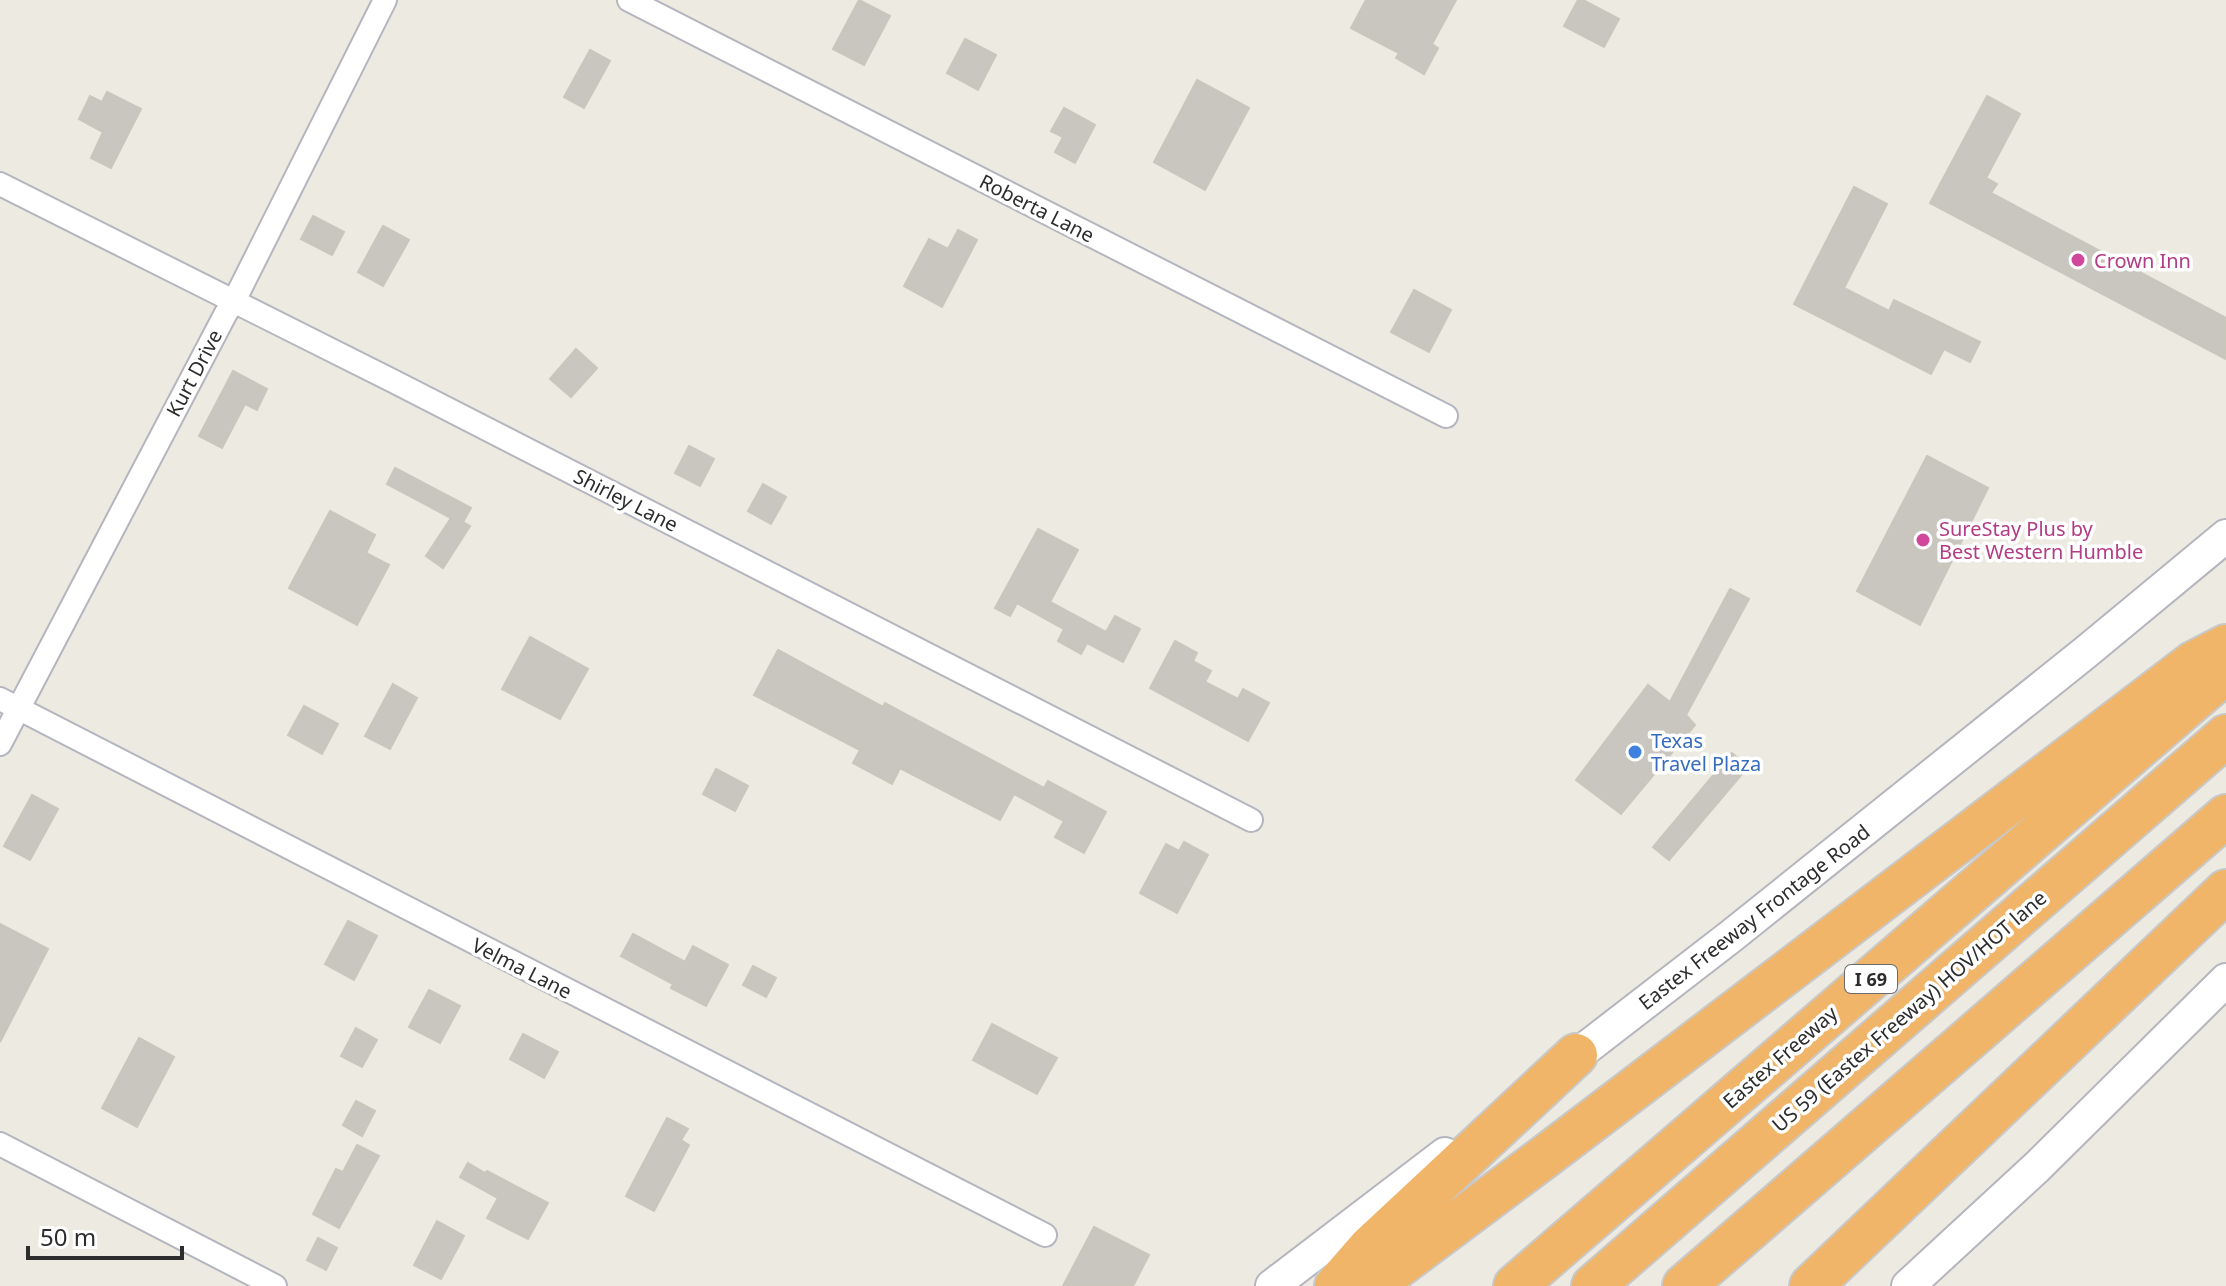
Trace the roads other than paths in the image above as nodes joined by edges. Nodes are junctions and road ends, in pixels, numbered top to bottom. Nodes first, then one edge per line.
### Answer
1 (385, 0) edge
2 (629, 0) edge
3 (0, 184) edge
4 (234, 301) junction
5 (1446, 416) dead end
6 (2226, 536) edge
7 (2226, 646) edge
8 (2226, 672) edge
9 (9, 704) edge
10 (2226, 736) edge
11 (0, 744) edge
12 (2226, 816) edge
13 (1251, 820) dead end
14 (2226, 891) edge
15 (2226, 980) edge
16 (1576, 1055) junction
17 (0, 1144) edge
18 (1045, 1235) dead end
19 (275, 1286) edge
20 (1272, 1286) edge
21 (1336, 1286) edge
22 (1372, 1286) edge
23 (1515, 1286) edge
24 (1593, 1286) edge
25 (1684, 1286) edge
26 (1811, 1286) edge
27 (1908, 1286) edge

1 - 4 street, Kurt Drive
2 - 5 street, Roberta Lane
3 - 4 street, Shirley Lane
4 - 9 street, Kurt Drive
4 - 13 street, Shirley Lane
6 - 16 main road, Eastex Freeway Frontage Road
7 - 22 highway
8 - 23 highway, Eastex Freeway / I 69
9 - 11 street, Kurt Drive
9 - 18 street, Velma Lane
10 - 24 highway, US 59 (Eastex Freeway) HOV/HOT lane
12 - 25 highway
14 - 26 highway
15 - 27 main road
16 - 20 main road, Eastex Freeway Frontage Road
16 - 21 highway
17 - 19 street

